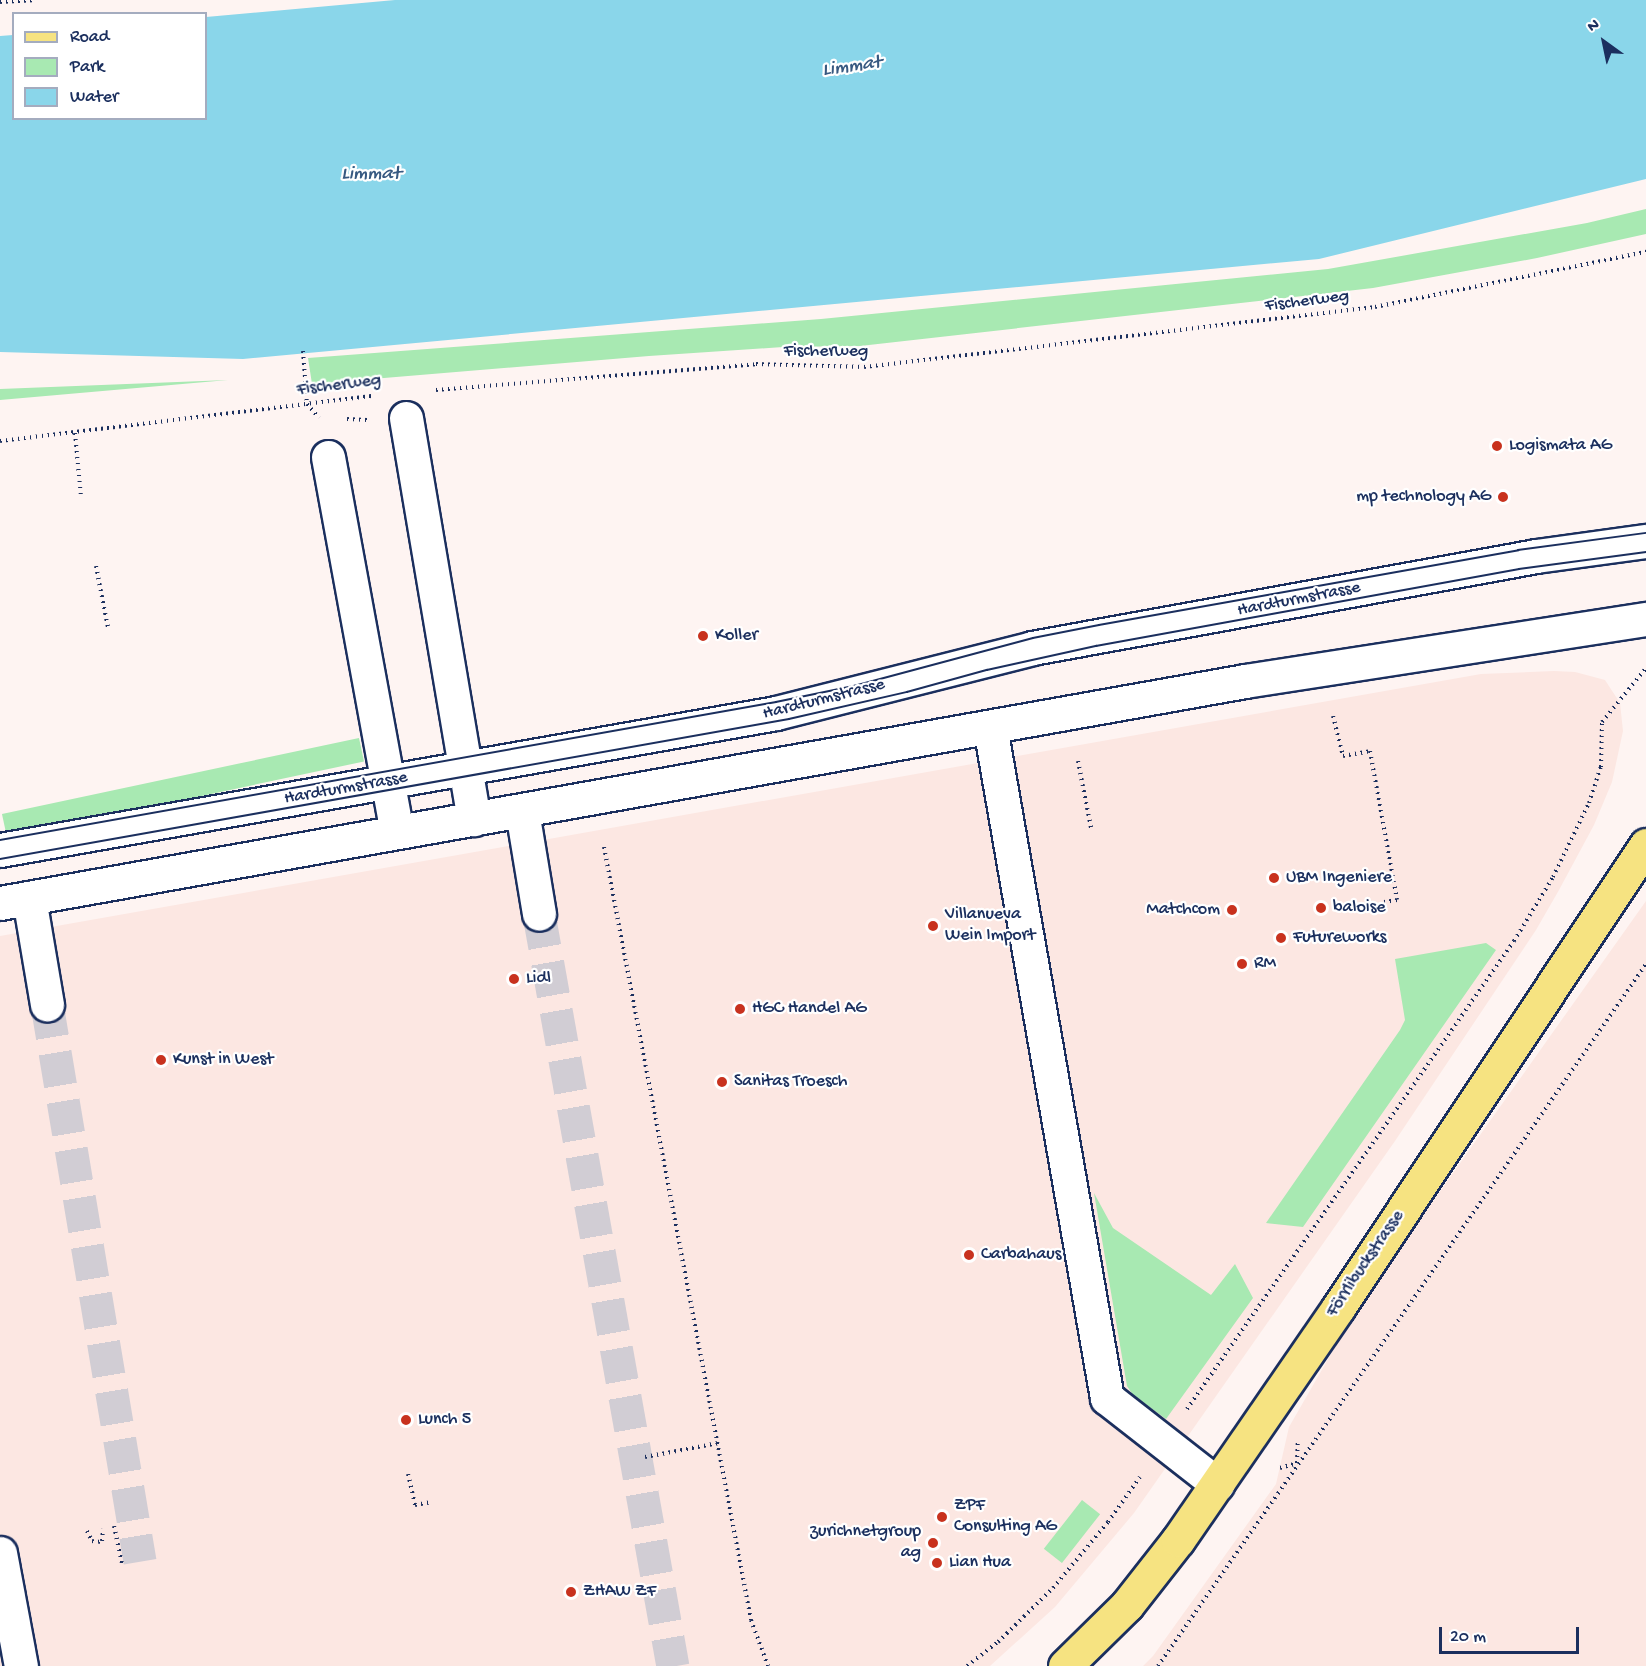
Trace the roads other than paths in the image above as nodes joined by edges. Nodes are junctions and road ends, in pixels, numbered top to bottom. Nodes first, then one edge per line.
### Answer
1 (406, 418) dead end
2 (328, 457) dead end
3 (1646, 541) edge
4 (1646, 619) edge
5 (990, 727) junction
6 (466, 768) junction
7 (387, 781) junction
8 (522, 811) junction
9 (474, 819) junction
10 (398, 832) junction
11 (1646, 845) edge
12 (0, 850) edge
13 (15, 901) edge
14 (539, 914) tunnel mouth
15 (47, 1004) tunnel mouth
16 (1217, 1484) junction
17 (0, 1553) edge
18 (21, 1666) edge
19 (1065, 1666) edge

1 - 6 street
2 - 7 street
3 - 6 street, Hardturmstrasse
4 - 5 street
5 - 8 street
5 - 16 street
6 - 7 street, Hardturmstrasse
6 - 9 street
7 - 10 street
7 - 12 street, Hardturmstrasse
8 - 9 street
8 - 14 street
9 - 10 street
10 - 13 street
11 - 16 main road, Förrlibuckstrasse
13 - 15 street
16 - 19 main road, Förrlibuckstrasse
17 - 18 street

